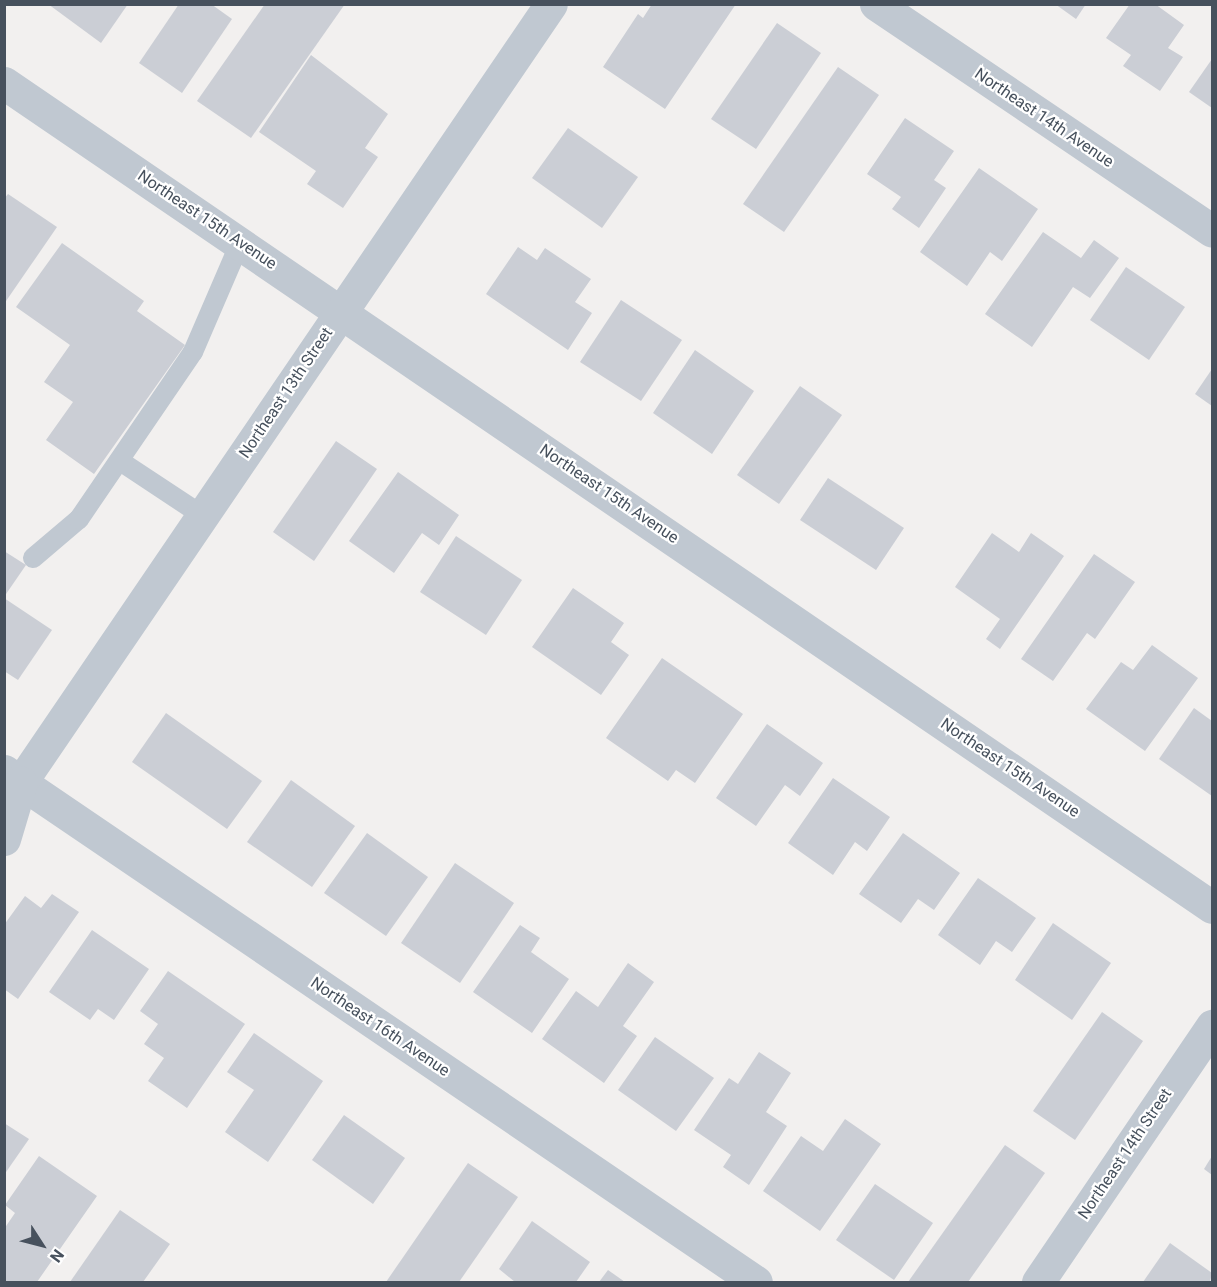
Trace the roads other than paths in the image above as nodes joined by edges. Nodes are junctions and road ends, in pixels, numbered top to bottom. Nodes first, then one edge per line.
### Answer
1 (551, 4) edge
2 (876, 4) edge
3 (4, 83) edge
4 (1212, 231) edge
5 (240, 243) junction
6 (342, 312) junction
7 (120, 461) junction
8 (203, 516) junction
9 (33, 558) dead end
10 (10, 784) edge
11 (4, 839) edge
12 (1212, 907) edge
13 (1212, 1026) edge
14 (756, 1282) edge
15 (1038, 1282) edge

1 - 6 street, Northeast 13th Street
2 - 4 street, Northeast 14th Avenue
3 - 5 street, Northeast 15th Avenue
5 - 6 street, Northeast 15th Avenue
5 - 7 lane
6 - 8 street, Northeast 13th Street
6 - 12 street, Northeast 15th Avenue
7 - 8 lane
7 - 9 lane
8 - 10 street, Northeast 13th Street
10 - 11 street, Northeast 13th Street
10 - 14 street, Northeast 16th Avenue
13 - 15 street, Northeast 14th Street

